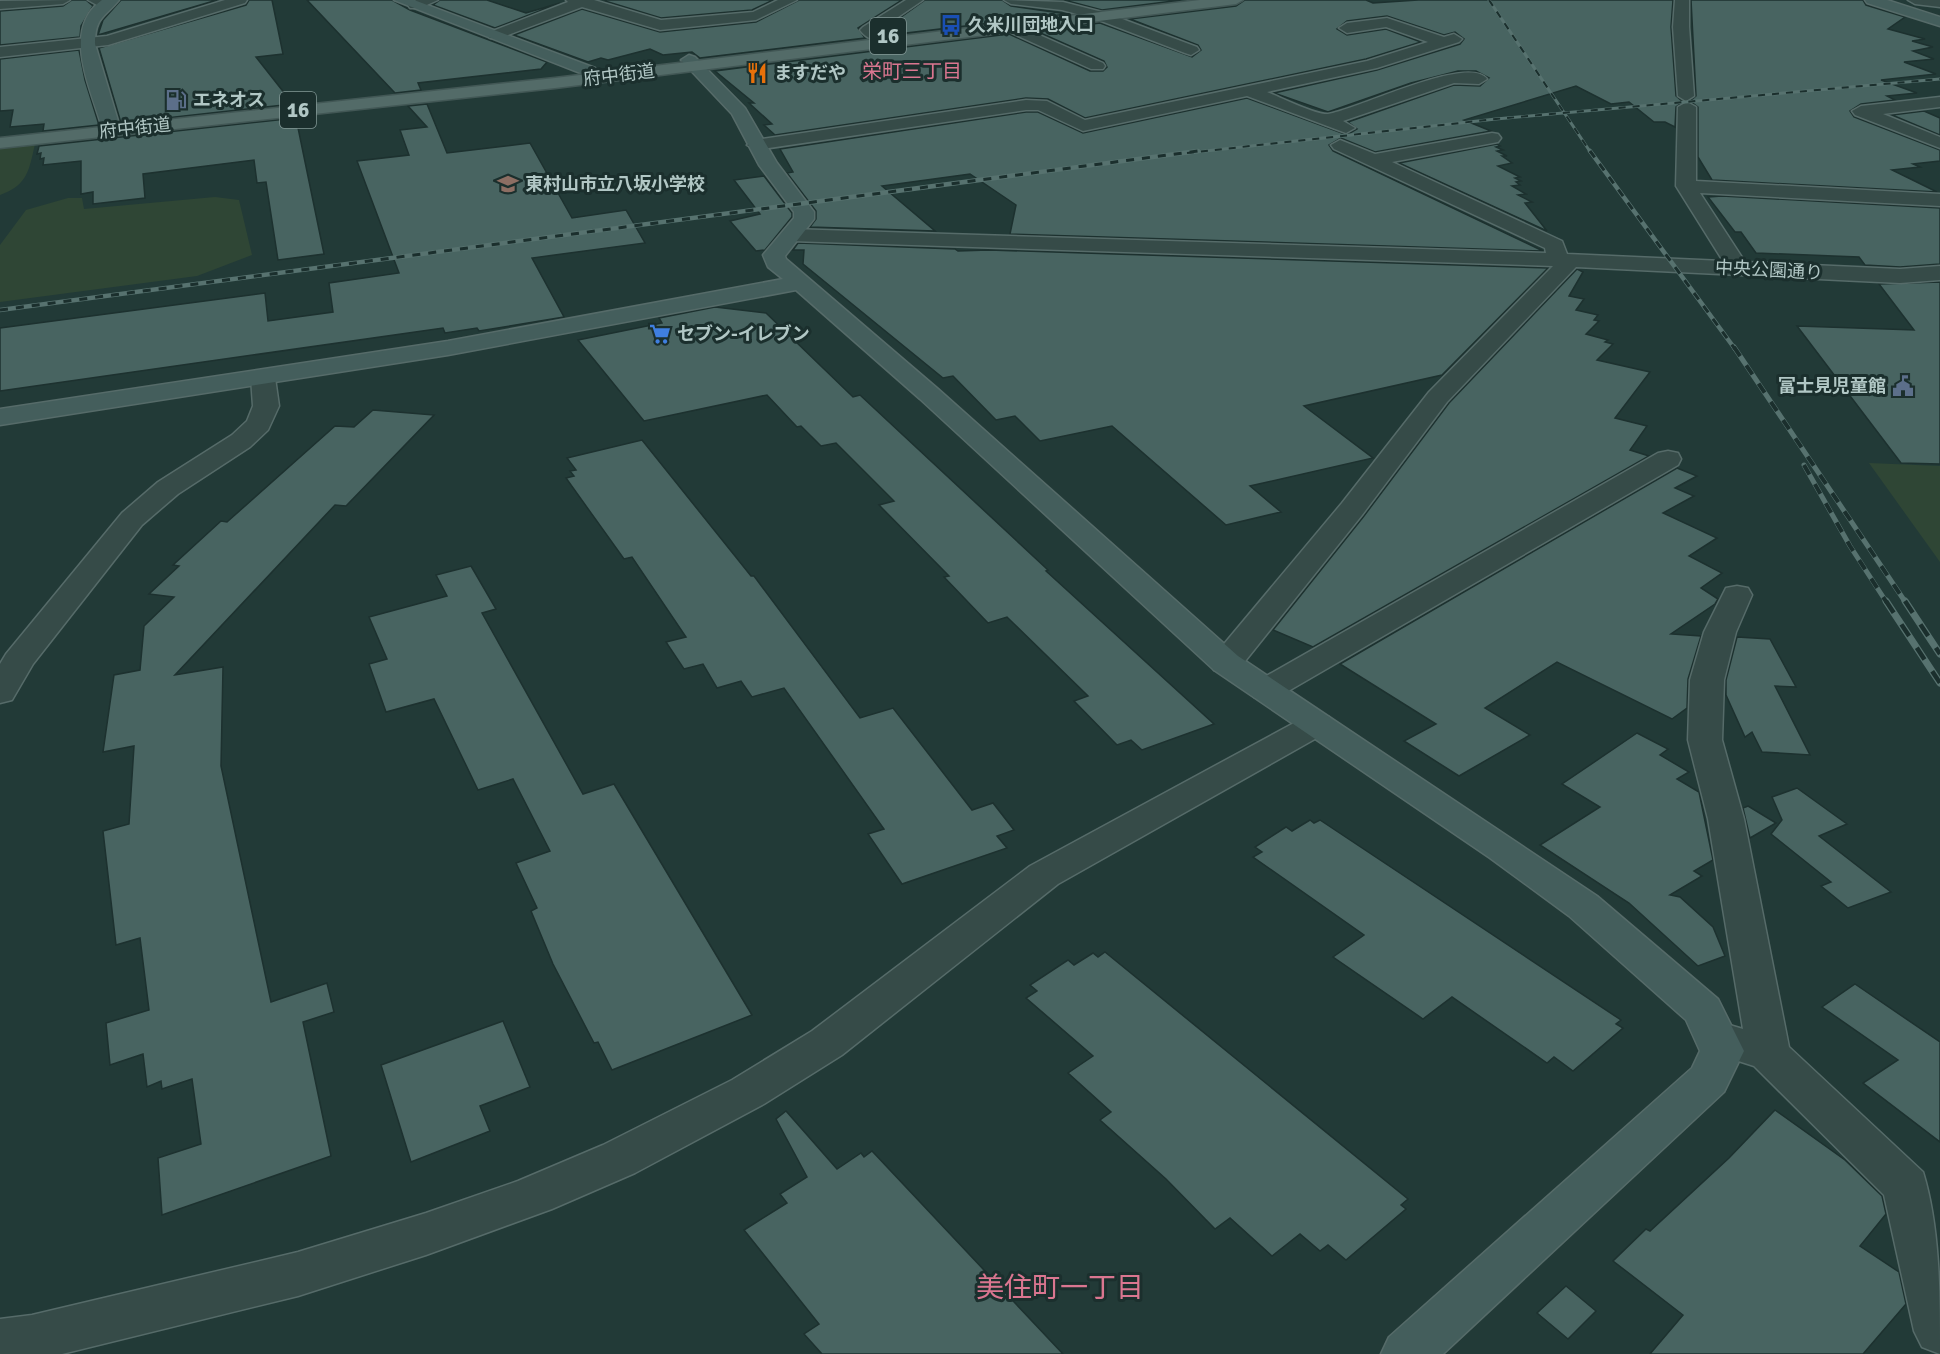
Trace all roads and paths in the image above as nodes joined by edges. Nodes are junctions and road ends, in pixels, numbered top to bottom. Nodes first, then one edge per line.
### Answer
1 (63, 0) edge
2 (240, 0) edge
3 (431, 0) edge
4 (581, 0) edge
5 (916, 0) edge
6 (1011, 0) edge
7 (1186, 0) edge
8 (1236, 0) edge
9 (1682, 0) edge
10 (1873, 0) edge
11 (1890, 0) edge
12 (1915, 0) edge
13 (100, 2) edge
14 (748, 2) dead end
15 (408, 3) edge
16 (784, 3) edge
17 (1068, 3) edge
18 (1940, 3) edge
19 (0, 5) edge
20 (1084, 12) junction
21 (1101, 16) junction
22 (1413, 18) dead end
23 (1387, 22) junction
24 (1940, 22) edge
25 (1010, 27) junction
26 (495, 35) junction
27 (880, 37) junction
28 (87, 44) junction
29 (0, 52) edge
30 (1410, 52) junction
31 (1173, 53) dead end
32 (692, 63) junction
33 (1096, 66) dead end
34 (592, 74) junction
35 (1479, 79) dead end
36 (1249, 91) junction
37 (1940, 102) edge
38 (1327, 120) junction
39 (111, 127) junction
40 (0, 136) edge
41 (1492, 138) dead end
42 (0, 143) edge
43 (1940, 143) edge
44 (756, 145) junction
45 (1374, 160) junction
46 (1686, 186) junction
47 (1940, 200) edge
48 (791, 235) junction
49 (1564, 260) junction
50 (1739, 269) junction
51 (1940, 273) edge
52 (800, 283) junction
53 (263, 378) junction
54 (0, 417) edge
55 (1668, 459) dead end
56 (1737, 595) dead end
57 (9, 663) edge
58 (1226, 663) junction
59 (1266, 690) junction
60 (0, 693) edge
61 (1317, 724) junction
62 (1716, 1037) junction
63 (1769, 1054) junction
64 (1940, 1331) edge
65 (0, 1343) edge
66 (1407, 1354) edge

1 - 19 street
2 - 28 street
3 - 15 street
4 - 16 street
4 - 26 street
5 - 27 street
6 - 17 street
7 - 20 main road, 府中街道 / 16
8 - 21 main road, 府中街道 / 16
9 - 46 street
10 - 11 street
10 - 24 street
12 - 18 street
13 - 28 street
14 - 16 street
15 - 26 street
17 - 20 street
20 - 21 street
20 - 27 main road, 府中街道 / 16
21 - 25 main road, 府中街道 / 16
21 - 31 street
22 - 23 street
23 - 30 street
23 - 30 street
25 - 32 main road, 府中街道 / 16
25 - 33 street
26 - 34 street
27 - 32 main road, 府中街道 / 16
28 - 29 street
28 - 39 street
30 - 36 street
32 - 34 main road, 府中街道 / 16
32 - 44 street
34 - 39 main road, 府中街道 / 16
35 - 38 street
36 - 38 street
36 - 44 street
37 - 43 street
38 - 45 street
39 - 40 main road, 府中街道 / 16
39 - 42 main road, 府中街道 / 16
41 - 45 street
44 - 48 street
45 - 49 street
46 - 47 street
46 - 50 street
48 - 49 street, 中央公園通り
48 - 52 street
49 - 50 street, 中央公園通り
49 - 58 street
50 - 51 street, 中央公園通り
52 - 53 street
52 - 58 street
53 - 54 street
53 - 57 street
55 - 59 street
56 - 63 street
57 - 60 street
58 - 59 street
59 - 61 street
61 - 62 street
61 - 65 street
62 - 63 street
62 - 66 street
63 - 64 street

